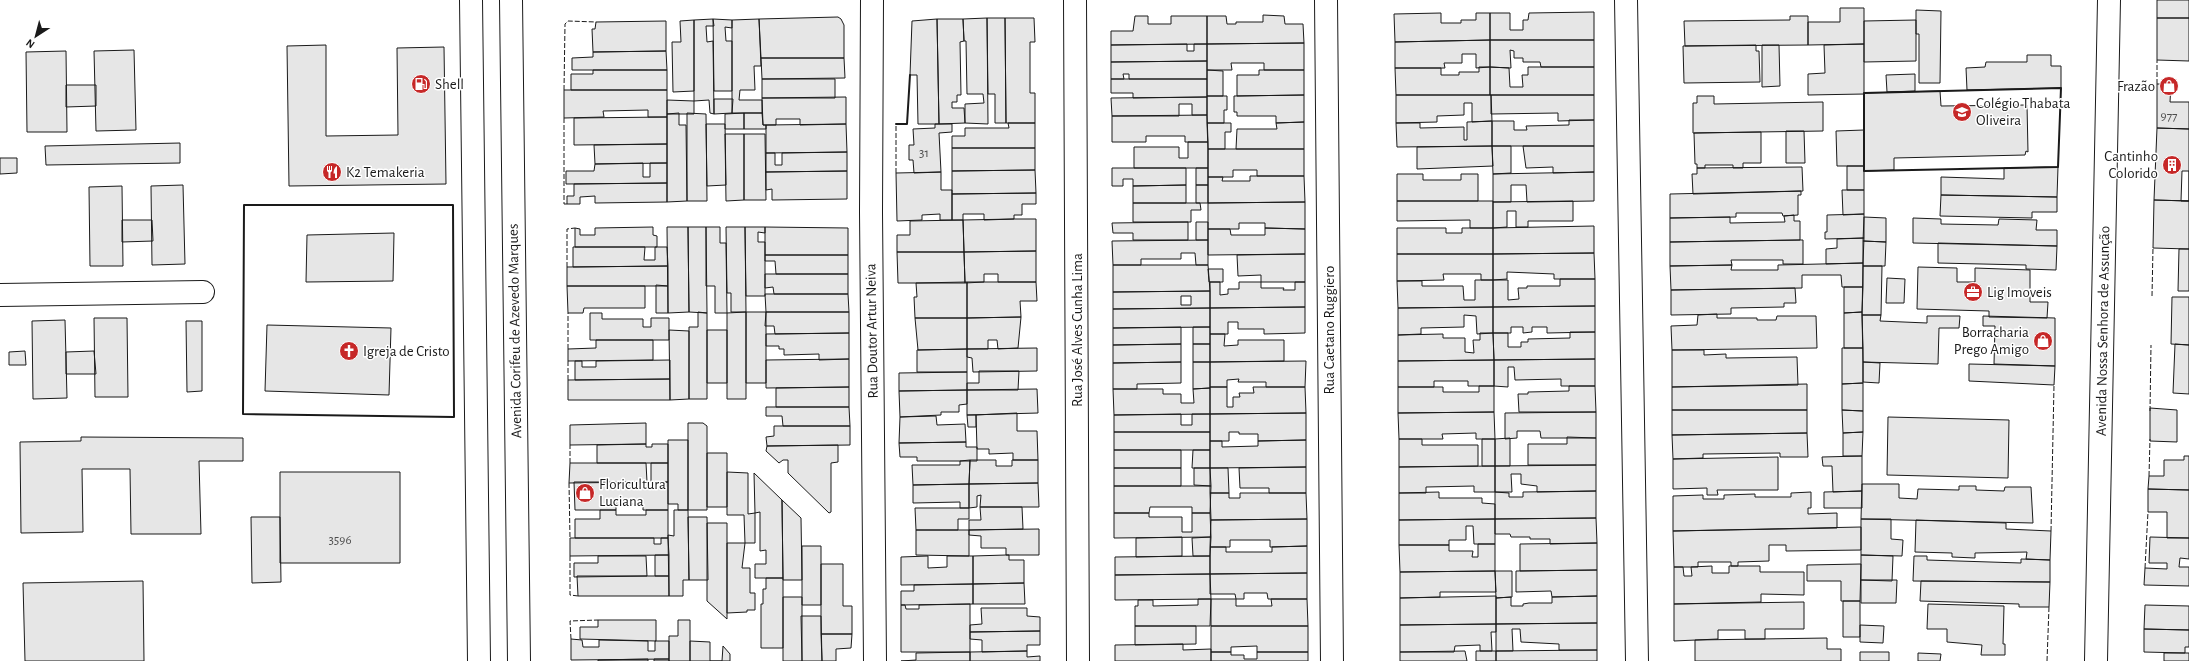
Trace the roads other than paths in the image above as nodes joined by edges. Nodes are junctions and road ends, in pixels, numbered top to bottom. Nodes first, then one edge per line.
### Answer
1 (471, 0) edge
2 (511, 0) edge
3 (872, 0) edge
4 (1075, 0) edge
5 (1326, 0) edge
6 (1626, 0) edge
7 (2109, 0) edge
8 (203, 292) dead end
9 (0, 295) edge
10 (479, 661) edge
11 (520, 661) edge
12 (875, 661) edge
13 (1078, 661) edge
14 (1332, 661) edge
15 (1637, 661) edge
16 (2096, 661) edge

1 - 10 street
2 - 11 street, Avenida Corifeu de Azevedo Marques
3 - 12 street, Rua Doutor Artur Neiva
4 - 13 street, Rua José Alves Cunha Lima
5 - 14 street, Rua Caetano Ruggiero
6 - 15 street
7 - 16 street, Avenida Nossa Senhora de Assunção
8 - 9 street

